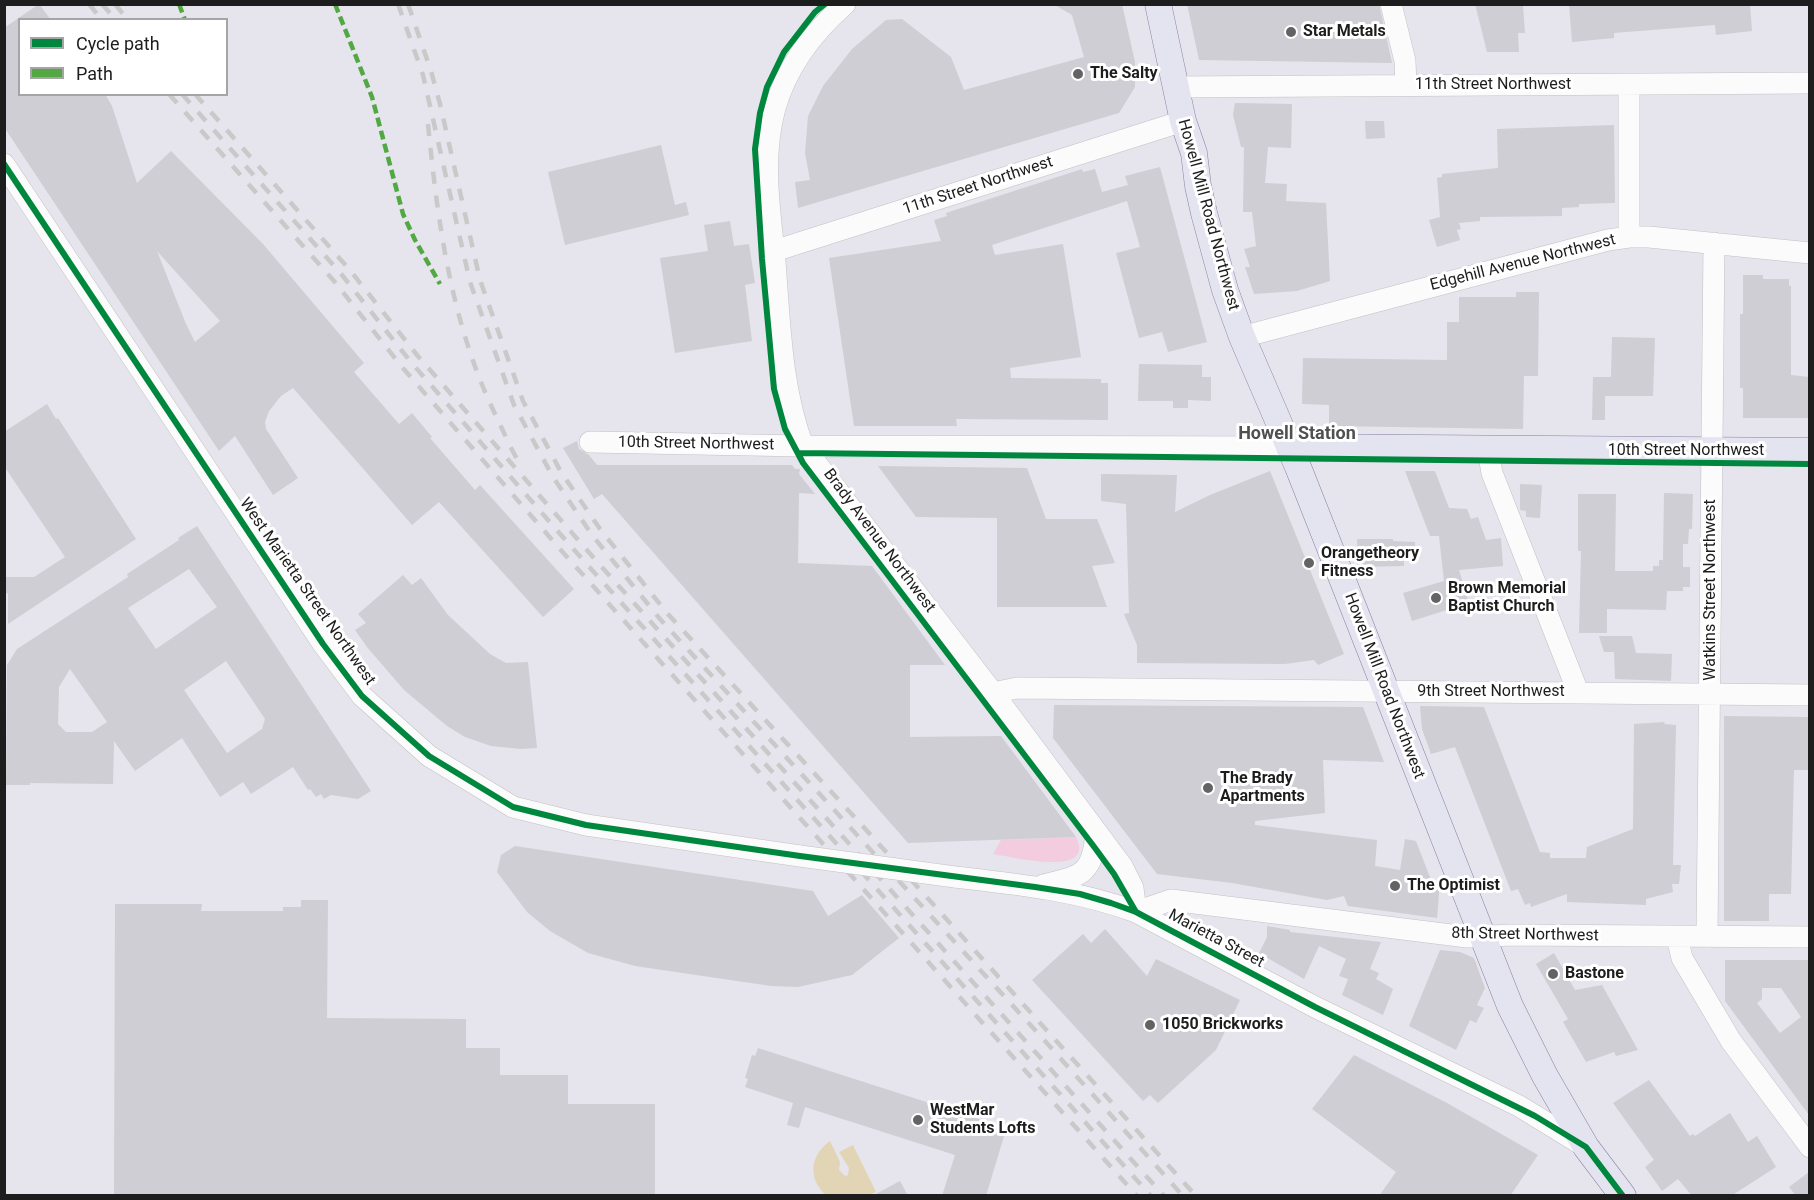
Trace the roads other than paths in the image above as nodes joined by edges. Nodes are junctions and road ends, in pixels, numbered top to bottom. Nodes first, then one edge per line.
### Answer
1 (844, 4) edge
2 (1158, 4) edge
3 (1391, 4) edge
4 (1809, 83) edge
5 (1629, 84) junction
6 (1406, 86) junction
7 (1176, 87) junction
8 (1183, 121) junction
9 (4, 164) edge
10 (1629, 237) junction
11 (1714, 243) junction
12 (774, 251) junction
13 (1809, 253) edge
14 (1242, 338) junction
15 (590, 442) dead end
16 (803, 446) junction
17 (1289, 447) junction
18 (1488, 450) junction
19 (1711, 451) junction
20 (1809, 451) edge
21 (1386, 691) junction
22 (1578, 692) junction
23 (993, 693) junction
24 (1710, 694) junction
25 (1809, 695) edge
26 (1096, 832) junction
27 (800, 856) joint
28 (1035, 887) junction
29 (1136, 912) junction
30 (1482, 937) junction
31 (1677, 937) junction
32 (1707, 937) junction
33 (1809, 938) edge
34 (1586, 1147) junction
35 (1809, 1147) edge
36 (1623, 1196) edge

1 - 12 street, Brady Avenue Northwest
2 - 7 main road, Howell Mill Road Northwest
3 - 6 street
4 - 5 street, 11th Street Northwest
5 - 6 street, 11th Street Northwest
5 - 10 street
6 - 7 street, 11th Street Northwest
7 - 8 main road, Howell Mill Road Northwest
8 - 12 street, 11th Street Northwest
8 - 14 main road, Howell Mill Road Northwest
9 - 27 street, West Marietta Street Northwest
10 - 11 street, Edgehill Avenue Northwest
10 - 14 street, Edgehill Avenue Northwest
11 - 13 street, Edgehill Avenue Northwest
11 - 19 street, Watkins Street Northwest
12 - 16 street, Brady Avenue Northwest
14 - 17 main road, Howell Mill Road Northwest
15 - 16 street, 10th Street Northwest
16 - 17 street, 10th Street Northwest
16 - 23 street, Brady Avenue Northwest
17 - 18 main road, 10th Street Northwest
17 - 21 main road, Howell Mill Road Northwest
18 - 19 main road, 10th Street Northwest
18 - 22 street
19 - 20 main road, 10th Street Northwest
19 - 24 street, Watkins Street Northwest
21 - 22 street, 9th Street Northwest
21 - 23 street, 9th Street Northwest
21 - 30 main road, Howell Mill Road Northwest
22 - 24 street, 9th Street Northwest
23 - 26 street, Brady Avenue Northwest
24 - 25 street, 9th Street Northwest
24 - 32 street, Watkins Street Northwest
26 - 28 street
26 - 29 street, Brady Avenue Northwest
27 - 28 street, Marietta Street, bridge
28 - 29 street, Marietta Street
29 - 30 street, 8th Street Northwest
29 - 34 street, Marietta Street
30 - 31 street, 8th Street Northwest
30 - 34 main road, Howell Mill Road Northwest
31 - 32 street, 8th Street Northwest
31 - 35 street
32 - 33 street, 8th Street Northwest
34 - 36 main road, Howell Mill Road Northwest

